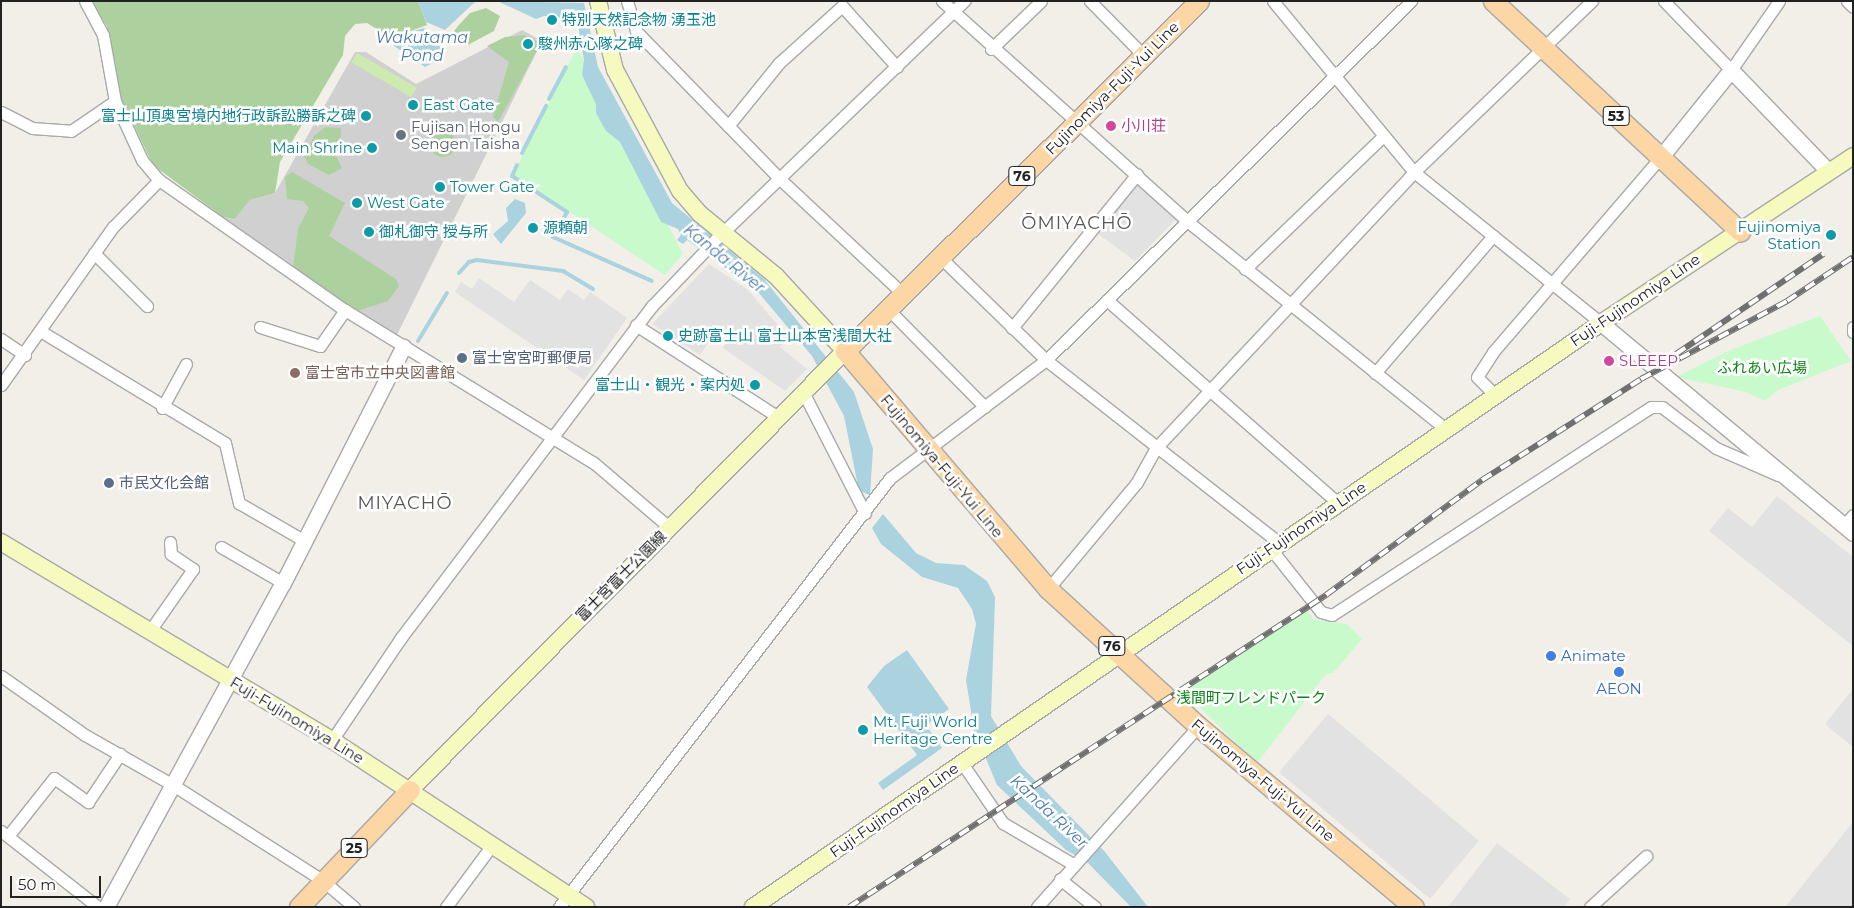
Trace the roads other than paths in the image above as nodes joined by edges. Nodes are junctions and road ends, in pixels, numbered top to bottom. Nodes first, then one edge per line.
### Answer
1 (85, 1) edge
2 (598, 1) edge
3 (626, 1) edge
4 (942, 1) edge
5 (964, 1) edge
6 (1041, 1) edge
7 (1090, 1) edge
8 (1199, 1) edge
9 (1273, 1) edge
10 (1411, 1) edge
11 (1493, 1) edge
12 (1592, 1) edge
13 (1664, 1) edge
14 (1779, 1) edge
15 (1847, 1) edge
16 (1853, 7) edge
17 (952, 13) junction
18 (1544, 46) junction
19 (990, 49) junction
20 (1144, 56) junction
21 (897, 67) junction
22 (1731, 70) junction
23 (1335, 76) junction
24 (115, 101) junction
25 (4, 120) edge
26 (1076, 123) junction
27 (728, 126) junction
28 (1383, 136) junction
29 (1853, 156) edge
30 (1660, 158) junction
31 (1414, 172) junction
32 (1829, 172) junction
33 (1137, 174) junction
34 (159, 180) junction
35 (781, 180) junction
36 (1187, 221) junction
37 (1740, 231) junction
38 (719, 235) junction
39 (1493, 236) junction
40 (94, 253) junction
41 (940, 257) junction
42 (1245, 269) junction
43 (1552, 287) junction
44 (902, 293) junction
45 (1107, 300) junction
46 (1291, 304) junction
47 (147, 306) dead end
48 (887, 308) junction
49 (345, 310) junction
50 (1601, 323) junction
51 (636, 325) junction
52 (260, 327) dead end
53 (1853, 327) edge
54 (1012, 328) junction
55 (42, 332) junction
56 (1853, 332) edge
57 (1, 339) edge
58 (403, 347) junction
59 (25, 355) junction
60 (839, 357) junction
61 (1046, 360) junction
62 (186, 364) dead end
63 (1375, 373) junction
64 (1, 385) edge
65 (1210, 391) junction
66 (803, 392) junction
67 (1494, 395) junction
68 (985, 407) junction
69 (162, 408) junction
70 (778, 418) junction
71 (1446, 429) junction
72 (552, 435) junction
73 (925, 448) junction
74 (1155, 449) junction
75 (1782, 477) junction
76 (1338, 503) junction
77 (865, 513) junction
78 (1850, 525) edge
79 (669, 527) junction
80 (303, 540) junction
81 (1, 542) edge
82 (170, 542) dead end
83 (1275, 546) junction
84 (221, 547) dead end
85 (283, 583) junction
86 (1048, 590) junction
87 (149, 632) junction
88 (1119, 653) junction
89 (1, 676) edge
90 (231, 680) junction
91 (1198, 726) junction
92 (332, 740) junction
93 (120, 754) junction
94 (962, 763) junction
95 (173, 785) junction
96 (410, 790) junction
97 (3, 833) edge
98 (492, 845) junction
99 (1646, 856) dead end
100 (1076, 861) junction
101 (1060, 879) junction
102 (322, 880) junction
103 (564, 901) edge
104 (98, 907) edge
105 (106, 907) edge
106 (299, 907) edge
107 (354, 907) edge
108 (446, 907) edge
109 (586, 907) edge
110 (753, 907) edge
111 (1037, 907) edge
112 (1096, 907) edge
113 (1414, 907) edge
114 (1590, 907) edge

1 - 24 street
2 - 38 main road
3 - 27 street
4 - 17 street
5 - 17 street
6 - 19 street
7 - 20 street
8 - 20 main road, Fujinomiya-Fuji-Yui Line / 76
9 - 23 street
10 - 23 street
11 - 18 main road, 53
12 - 18 street
13 - 22 street
14 - 22 street
15 - 16 street
17 - 19 street
17 - 21 street
18 - 30 main road, 53
18 - 31 street
19 - 26 street
20 - 26 main road, Fujinomiya-Fuji-Yui Line / 76
21 - 27 street
21 - 35 street
22 - 30 street
22 - 32 street
23 - 28 street
23 - 36 street
24 - 25 street
24 - 34 street
26 - 33 street
26 - 41 main road, Fujinomiya-Fuji-Yui Line / 76
27 - 35 street
28 - 31 street
28 - 42 street
29 - 32 main road, Fuji-Fujinomiya Line
30 - 37 main road, 53
30 - 43 street
31 - 39 street
31 - 46 street
32 - 37 main road, Fuji-Fujinomiya Line
33 - 36 street
33 - 54 street
34 - 40 street
34 - 49 street
35 - 38 street
35 - 44 street
36 - 42 street
36 - 45 street
37 - 50 main road, Fuji-Fujinomiya Line
38 - 51 street
38 - 60 main road
39 - 43 street
39 - 63 street
40 - 47 street
40 - 55 street
41 - 44 main road, Fujinomiya-Fuji-Yui Line / 76
41 - 54 street
42 - 46 street
43 - 50 street
43 - 67 street
44 - 48 main road, Fujinomiya-Fuji-Yui Line / 76
45 - 61 street
45 - 65 street
46 - 63 street
46 - 65 street
48 - 60 main road, Fujinomiya-Fuji-Yui Line / 76
48 - 68 street
49 - 52 street
49 - 58 street
50 - 67 main road, Fuji-Fujinomiya Line
50 - 75 street
51 - 70 street
51 - 72 street
53 - 56 street
54 - 61 street
55 - 59 street
55 - 69 street
57 - 59 street
58 - 72 street
58 - 80 street
59 - 64 street
60 - 66 main road, 富士宮富士公園線
60 - 73 main road, Fujinomiya-Fuji-Yui Line / 76
61 - 68 street
61 - 74 street
62 - 69 street
63 - 71 street
65 - 74 street
65 - 76 street
66 - 70 main road, 富士宮富士公園線
66 - 77 street
67 - 71 main road, Fuji-Fujinomiya Line
68 - 73 street
69 - 80 street
70 - 79 main road, 富士宮富士公園線
71 - 76 main road, Fuji-Fujinomiya Line
72 - 79 street
72 - 92 street
73 - 77 street
73 - 86 main road, Fujinomiya-Fuji-Yui Line / 76
74 - 83 street
74 - 86 street
75 - 78 street
75 - 83 street
76 - 83 main road, Fuji-Fujinomiya Line
77 - 103 street
79 - 96 main road, 富士宮富士公園線
80 - 85 street
81 - 87 main road, Fuji-Fujinomiya Line
82 - 87 street
83 - 88 main road, Fuji-Fujinomiya Line
84 - 85 street
85 - 90 street
86 - 88 main road, Fujinomiya-Fuji-Yui Line / 76
87 - 90 main road, Fuji-Fujinomiya Line
88 - 91 main road, Fujinomiya-Fuji-Yui Line / 76
88 - 94 main road, Fuji-Fujinomiya Line
89 - 93 street
90 - 92 main road, Fuji-Fujinomiya Line
90 - 95 street
91 - 100 street
91 - 113 main road, Fujinomiya-Fuji-Yui Line / 76
92 - 96 main road, Fuji-Fujinomiya Line
93 - 95 street
93 - 97 street
94 - 100 street
94 - 110 main road, Fuji-Fujinomiya Line
95 - 102 street
95 - 105 street
96 - 98 main road, Fuji-Fujinomiya Line
96 - 102 main road, 25
97 - 104 street
98 - 103 main road, Fuji-Fujinomiya Line
98 - 108 street
99 - 114 street
100 - 101 street
101 - 111 street
101 - 112 street
102 - 106 main road, 25
102 - 107 street
103 - 109 main road, Fuji-Fujinomiya Line

